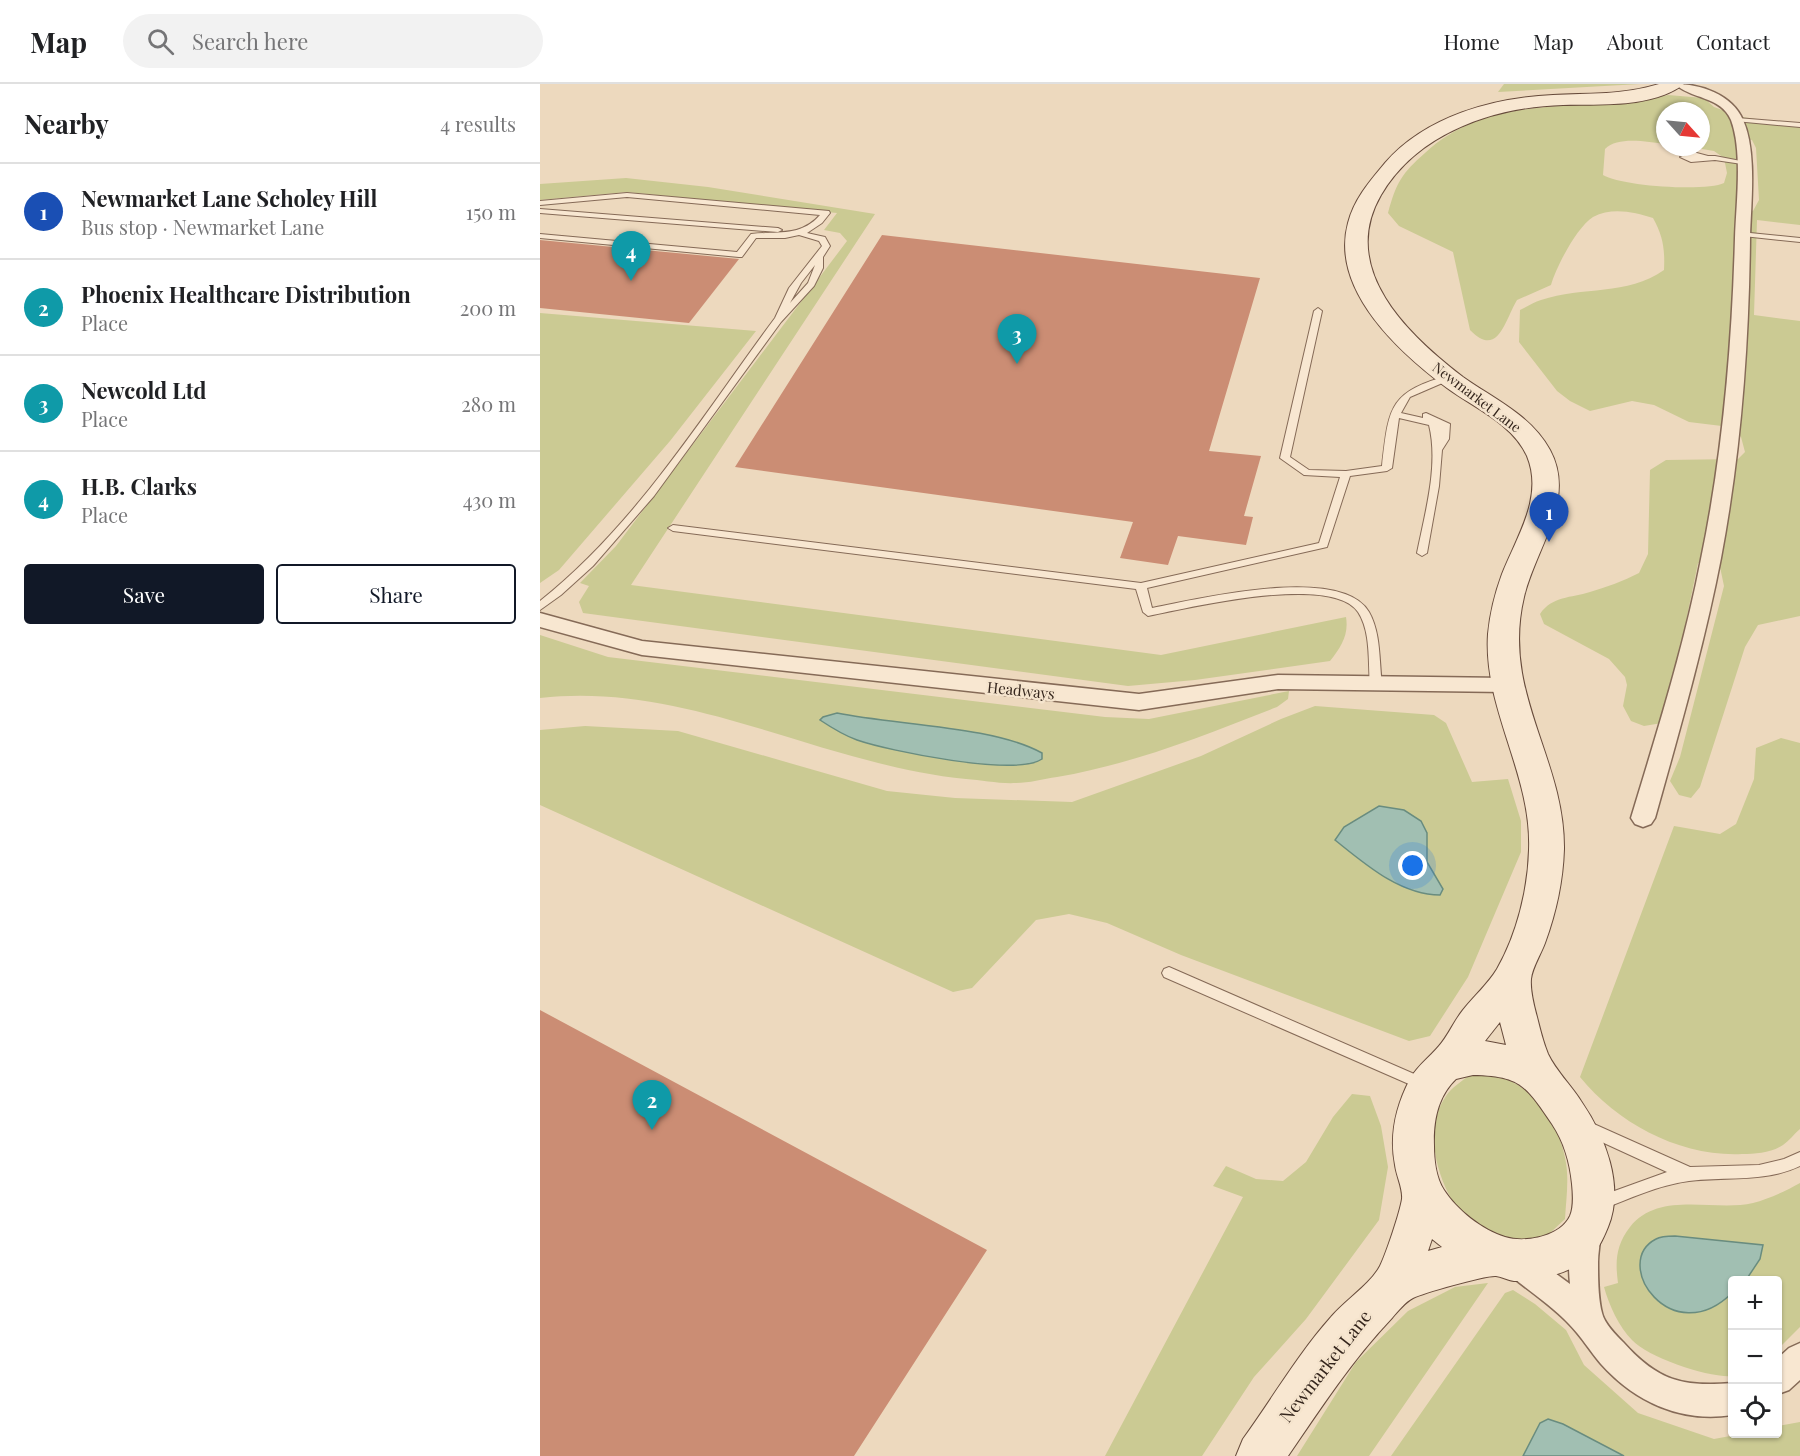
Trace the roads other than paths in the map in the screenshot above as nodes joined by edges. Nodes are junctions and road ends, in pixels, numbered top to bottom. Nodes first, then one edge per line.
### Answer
1 (1675, 84) edge
2 (1681, 84) edge
3 (1737, 120) junction
4 (1800, 125) edge
5 (1705, 158) dead end
6 (1742, 162) junction
7 (540, 203) edge
8 (540, 211) edge
9 (799, 233) junction
10 (1743, 234) junction
11 (540, 236) edge
12 (1800, 240) edge
13 (1318, 310) dead end
14 (1450, 378) junction
15 (1398, 412) junction
16 (1346, 474) junction
17 (673, 528) dead end
18 (1422, 553) dead end
19 (1140, 586) junction
20 (540, 606) edge
21 (540, 620) edge
22 (1376, 684) junction
23 (1506, 685) junction
24 (1643, 818) dead end
25 (1169, 973) dead end
26 (1512, 977) junction
27 (1439, 1073) junction
28 (1539, 1074) junction
29 (1573, 1122) junction
30 (1800, 1159) edge
31 (1689, 1174) junction
32 (1424, 1195) junction
33 (1591, 1218) junction
34 (1504, 1257) junction
35 (1397, 1281) junction
36 (1587, 1320) junction
37 (1800, 1359) edge
38 (1782, 1375) edge
39 (1728, 1400) edge
40 (1260, 1456) edge

1 - 14 main road, Newmarket Lane
2 - 3 street
3 - 4 lane
3 - 6 street
5 - 6 lane
6 - 10 street
7 - 9 lane
8 - 9 lane
9 - 11 lane
9 - 20 lane
10 - 12 lane
10 - 24 street
13 - 16 lane
14 - 15 lane
14 - 23 main road, Newmarket Lane
15 - 16 lane
15 - 18 lane
16 - 19 lane
17 - 19 lane
19 - 22 lane
21 - 22 street, Headways
22 - 23 street, Headways
23 - 26 main road, Newmarket Lane
25 - 27 lane
26 - 27 main road, Newmarket Lane
26 - 28 main road, Newmarket Lane
27 - 28 main road
27 - 32 main road, Newmarket Lane
28 - 29 main road, Newmarket Lane
29 - 31 lane
29 - 33 main road, Newmarket Lane
30 - 31 lane
31 - 33 lane
32 - 34 main road, Newmarket Lane
32 - 35 main road, Newmarket Lane
33 - 34 main road
33 - 36 street
34 - 35 main road
34 - 36 street
35 - 40 main road, Newmarket Lane
36 - 39 street
37 - 38 street

